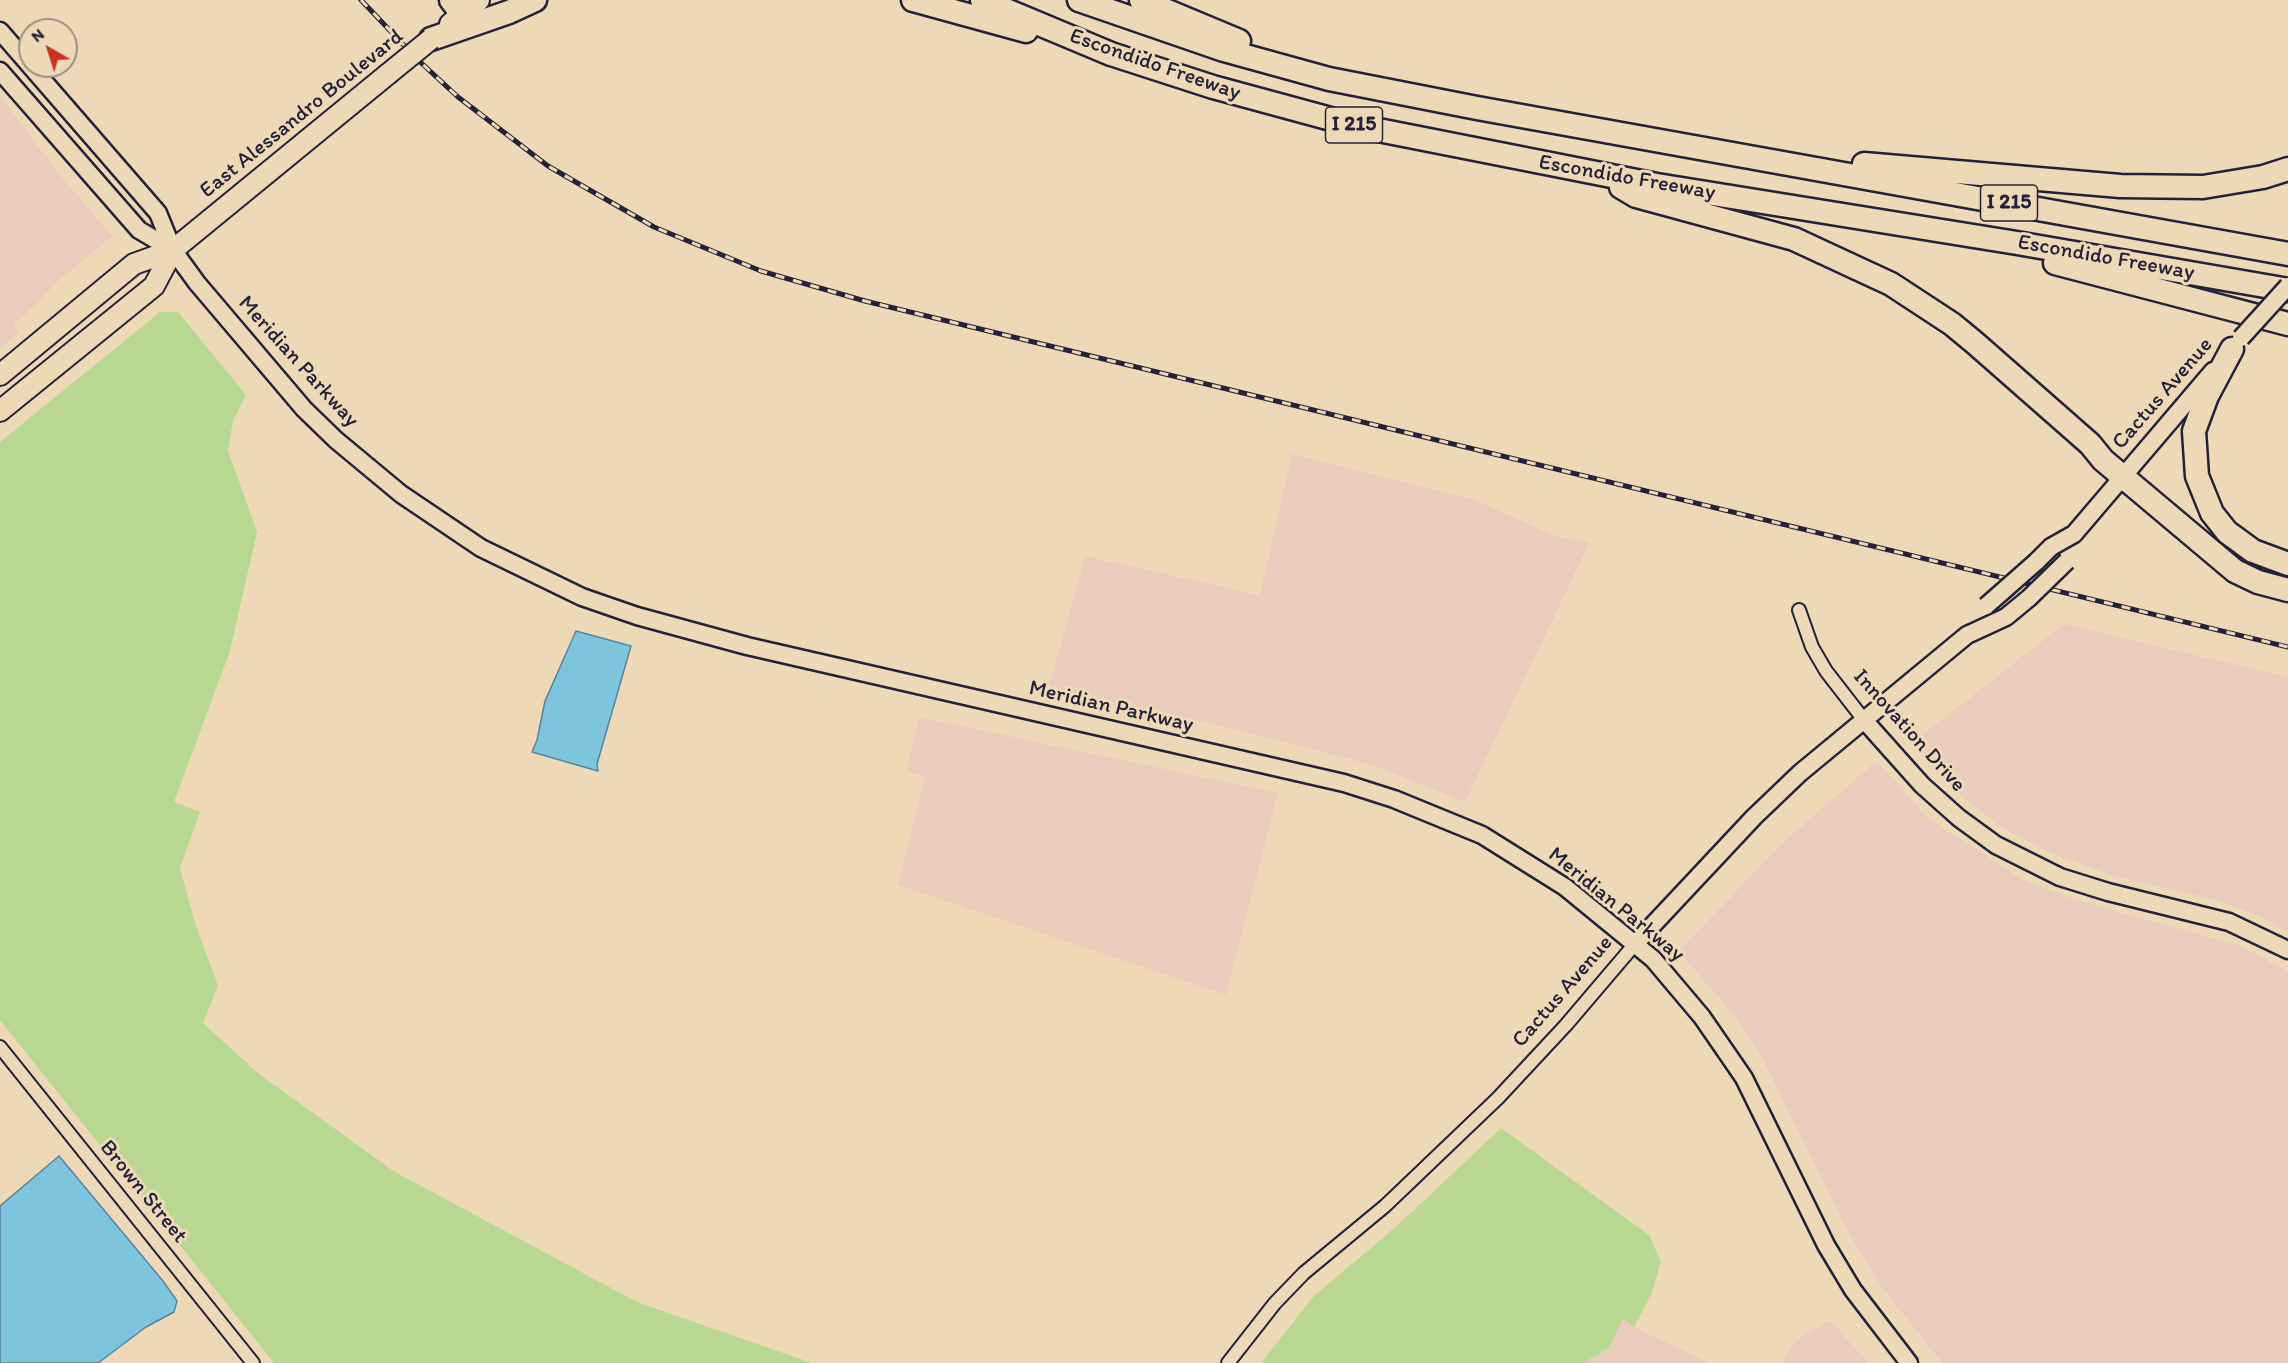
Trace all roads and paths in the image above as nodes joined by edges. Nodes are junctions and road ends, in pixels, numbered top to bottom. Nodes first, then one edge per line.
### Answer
1 (535, 0) edge
2 (913, 0) edge
3 (982, 0) edge
4 (1079, 0) edge
5 (1141, 0) edge
6 (467, 4) edge
7 (0, 31) edge
8 (431, 39) junction
9 (1111, 54) junction
10 (0, 72) edge
11 (1477, 108) junction
12 (1729, 152) junction
13 (2288, 170) edge
14 (1602, 175) junction
15 (1888, 222) junction
16 (173, 250) junction
17 (2288, 254) edge
18 (2288, 288) edge
19 (2288, 324) edge
20 (2236, 344) junction
21 (0, 375) edge
22 (0, 411) edge
23 (2122, 476) junction
24 (2074, 534) junction
25 (2288, 564) edge
26 (2288, 590) edge
27 (1798, 610) dead end
28 (1966, 635) junction
29 (1864, 720) junction
30 (1635, 944) junction
31 (2288, 951) edge
32 (0, 1047) edge
33 (253, 1363) edge
34 (1228, 1363) edge
35 (1909, 1363) edge

1 - 8 highway
2 - 9 highway
3 - 9 highway, Escondido Freeway / I 215
4 - 11 highway, Escondido Freeway / I 215
5 - 11 highway
6 - 8 main road, East Alessandro Boulevard
7 - 16 main road
8 - 16 main road, East Alessandro Boulevard, bridge
9 - 14 highway, Escondido Freeway / I 215
10 - 16 main road
11 - 12 highway, Escondido Freeway / I 215
12 - 13 highway
12 - 17 highway, Escondido Freeway / I 215
14 - 15 highway, Escondido Freeway / I 215
14 - 23 highway
15 - 18 highway, Escondido Freeway / I 215
15 - 19 highway
16 - 21 main road, East Alessandro Boulevard
16 - 22 main road, East Alessandro Boulevard
16 - 30 main road, Meridian Parkway
18 - 20 main road, Cactus Avenue, bridge
20 - 23 main road, Cactus Avenue
20 - 25 highway
23 - 24 main road, Cactus Avenue
23 - 26 highway
24 - 28 main road, Cactus Avenue, bridge
24 - 28 main road, Cactus Avenue, bridge
27 - 29 street, Innovation Drive
28 - 29 main road, Cactus Avenue
29 - 30 main road, Cactus Avenue
29 - 31 main road, Innovation Drive
30 - 34 street, Cactus Avenue
30 - 35 main road, Meridian Parkway
32 - 33 street, Brown Street

